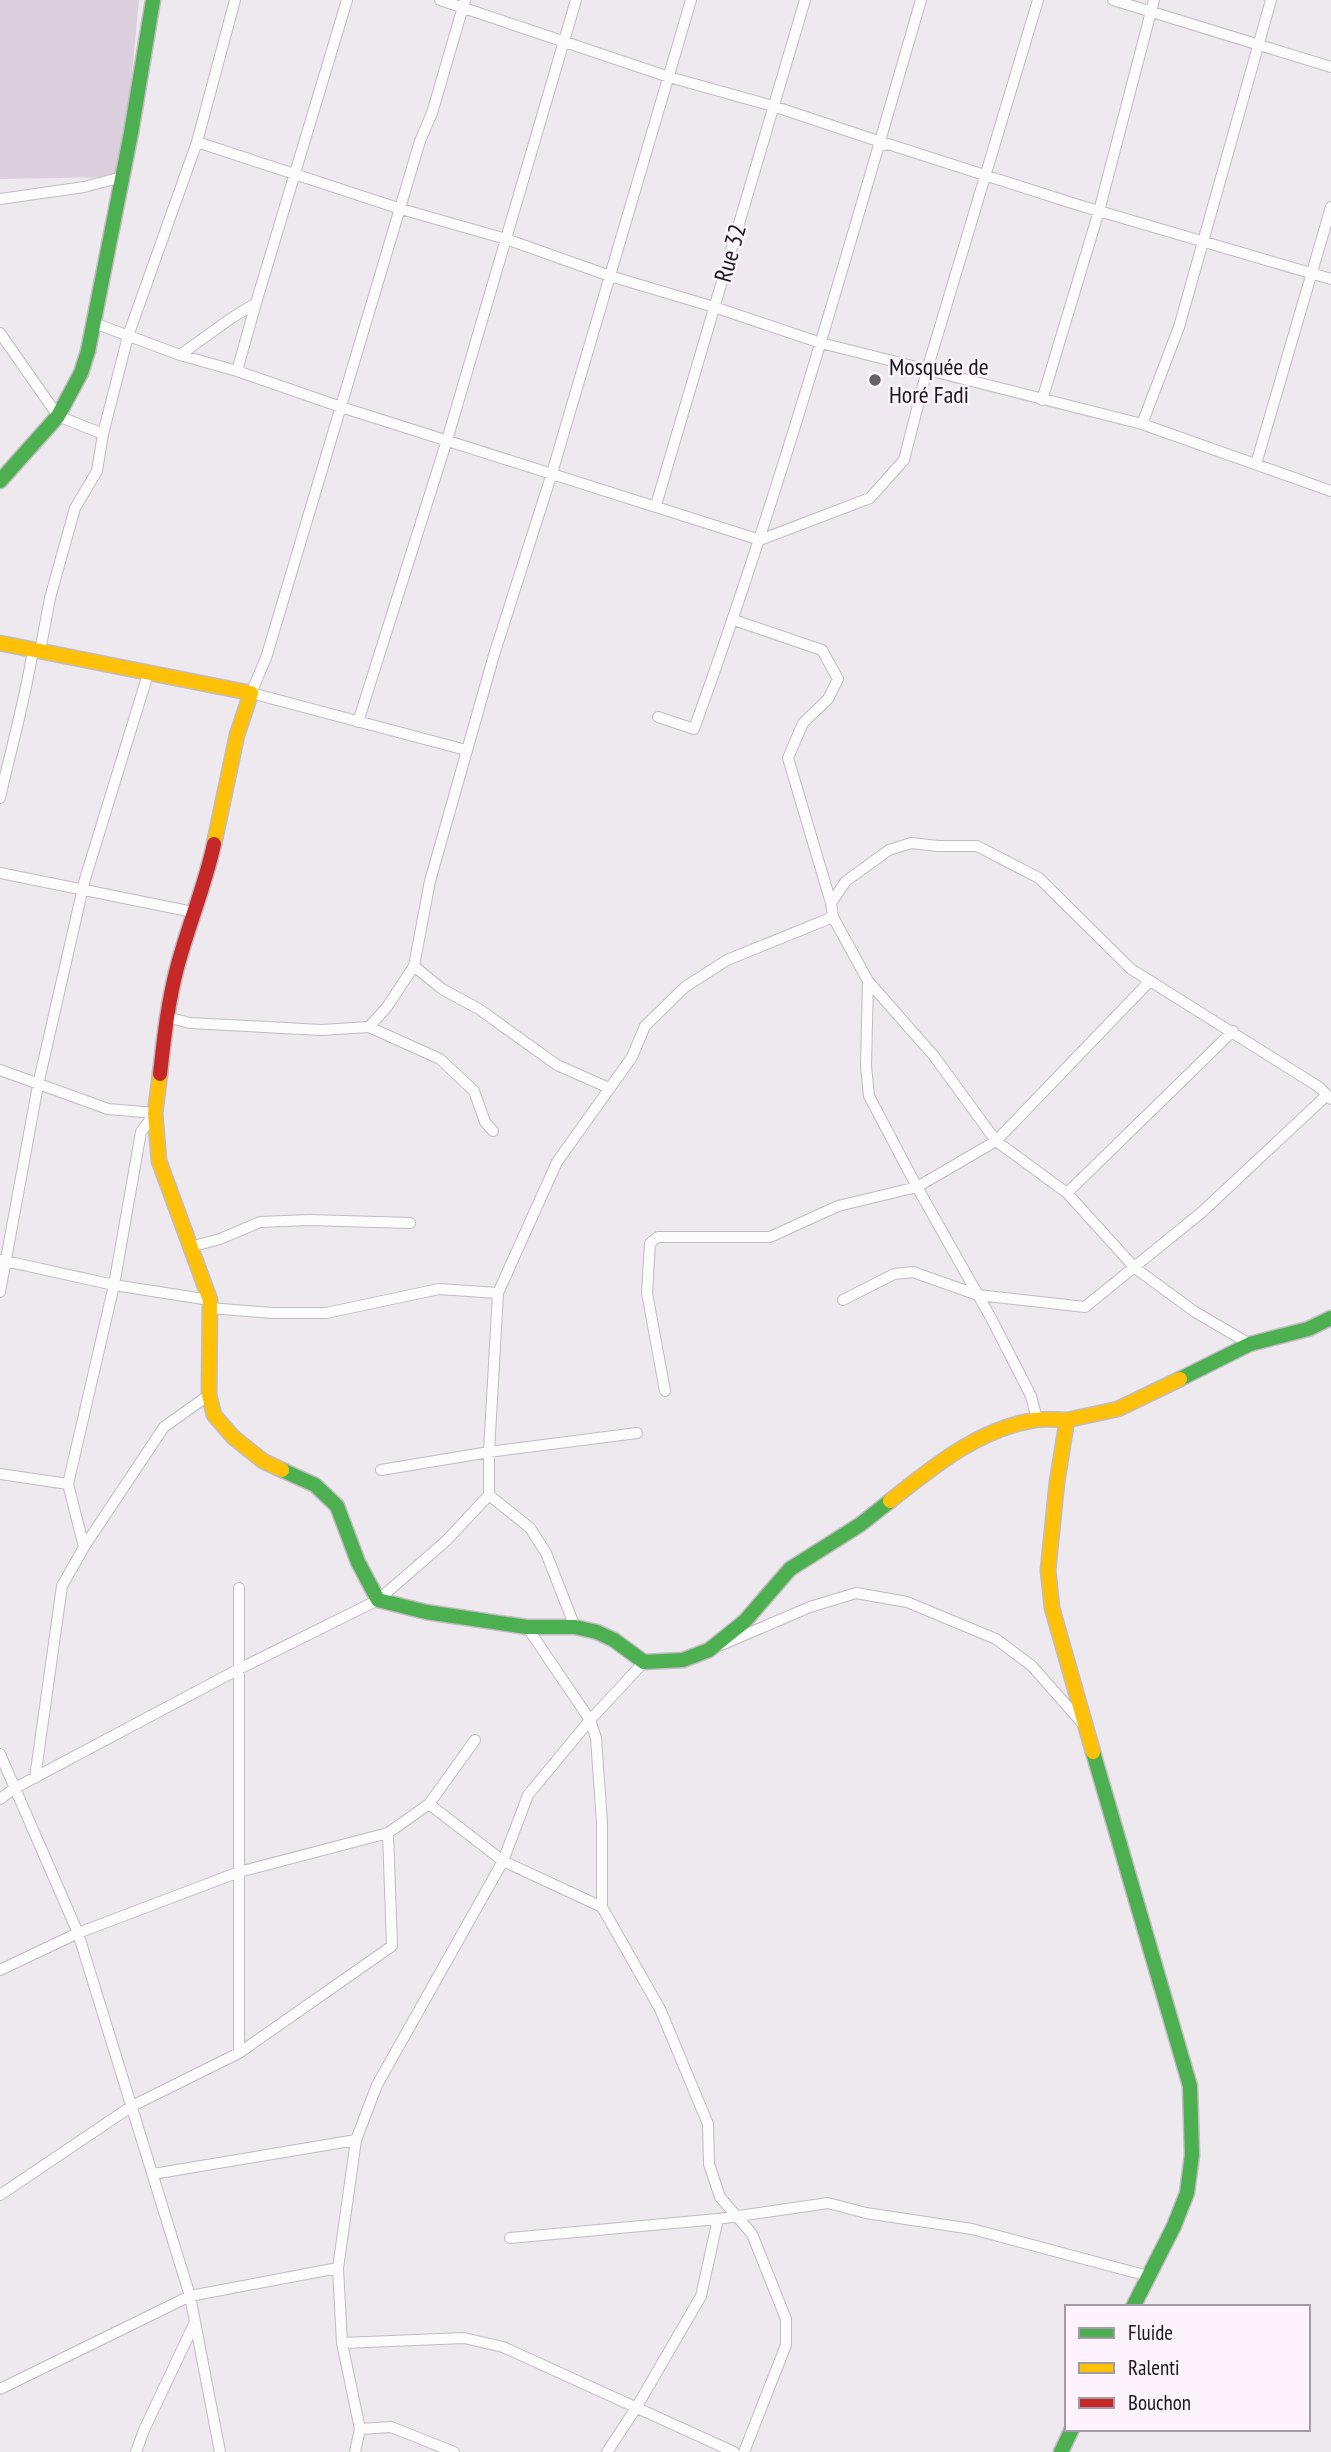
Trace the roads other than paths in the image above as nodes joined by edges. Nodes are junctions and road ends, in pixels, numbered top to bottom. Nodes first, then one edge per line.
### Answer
1 (153, 0) edge
2 (235, 0) edge
3 (346, 0) edge
4 (440, 0) edge
5 (576, 0) edge
6 (691, 0) edge
7 (804, 0) edge
8 (921, 0) edge
9 (1038, 0) edge
10 (1113, 0) edge
11 (1154, 0) edge
12 (1271, 0) edge
13 (464, 4) edge
14 (1150, 12) junction
15 (564, 42) junction
16 (1258, 45) junction
17 (1331, 67) edge
18 (669, 77) junction
19 (773, 106) junction
20 (197, 142) junction
21 (883, 144) junction
22 (295, 173) junction
23 (986, 175) junction
24 (122, 177) junction
25 (0, 199) edge
26 (1331, 207) edge
27 (401, 209) junction
28 (1099, 211) junction
29 (506, 239) junction
30 (1203, 240) junction
31 (1311, 274) junction
32 (610, 276) junction
33 (1331, 279) edge
34 (256, 303) junction
35 (714, 307) junction
36 (94, 323) junction
37 (0, 333) edge
38 (128, 336) junction
39 (821, 343) junction
40 (180, 355) junction
41 (927, 370) junction
42 (237, 371) junction
43 (1042, 400) junction
44 (341, 407) junction
45 (58, 416) junction
46 (1142, 424) junction
47 (103, 434) junction
48 (447, 440) junction
49 (1256, 464) junction
50 (552, 473) junction
51 (0, 481) edge
52 (1331, 491) edge
53 (656, 505) junction
54 (760, 540) junction
55 (734, 620) junction
56 (0, 643) edge
57 (37, 651) junction
58 (148, 674) junction
59 (251, 693) junction
60 (658, 717) dead end
61 (358, 722) junction
62 (467, 750) junction
63 (0, 798) edge
64 (0, 873) edge
65 (83, 890) junction
66 (831, 903) junction
67 (193, 912) junction
68 (833, 917) junction
69 (414, 966) junction
70 (868, 981) junction
71 (1149, 982) junction
72 (166, 1017) junction
73 (369, 1027) junction
74 (1233, 1031) junction
75 (0, 1070) edge
76 (38, 1085) junction
77 (609, 1088) junction
78 (1329, 1097) edge
79 (155, 1113) junction
80 (493, 1130) dead end
81 (996, 1141) junction
82 (917, 1187) junction
83 (1067, 1193) junction
84 (410, 1223) dead end
85 (190, 1247) junction
86 (3, 1260) edge
87 (1135, 1268) junction
88 (114, 1285) junction
89 (0, 1292) edge
90 (498, 1293) junction
91 (978, 1295) junction
92 (843, 1300) dead end
93 (210, 1304) junction
94 (1331, 1318) edge
95 (1251, 1344) junction
96 (665, 1391) dead end
97 (209, 1395) junction
98 (1037, 1419) junction
99 (1067, 1420) junction
100 (637, 1433) dead end
101 (489, 1451) junction
102 (381, 1470) dead end
103 (0, 1474) edge
104 (68, 1484) junction
105 (489, 1495) junction
106 (84, 1548) junction
107 (239, 1588) dead end
108 (378, 1600) junction
109 (527, 1627) junction
110 (575, 1627) junction
111 (709, 1650) junction
112 (644, 1662) junction
113 (239, 1669) junction
114 (590, 1720) junction
115 (1086, 1727) junction
116 (475, 1740) dead end
117 (0, 1754) edge
118 (36, 1777) junction
119 (15, 1788) junction
120 (0, 1799) edge
121 (429, 1804) junction
122 (388, 1833) junction
123 (503, 1861) junction
124 (239, 1872) junction
125 (602, 1907) junction
126 (78, 1933) junction
127 (0, 1970) edge
128 (239, 2053) junction
129 (132, 2106) junction
130 (356, 2140) junction
131 (153, 2174) junction
132 (0, 2194) edge
133 (736, 2216) junction
134 (718, 2219) junction
135 (510, 2238) dead end
136 (338, 2268) junction
137 (1148, 2276) junction
138 (190, 2296) junction
139 (1134, 2305) edge
140 (195, 2321) junction
141 (342, 2343) junction
142 (0, 2389) edge
143 (636, 2408) junction
144 (360, 2429) junction
145 (1071, 2431) edge
146 (136, 2452) edge
147 (220, 2452) edge
148 (355, 2452) edge
149 (454, 2452) edge
150 (607, 2452) edge
151 (734, 2452) edge
152 (744, 2452) edge
153 (1061, 2452) edge

1 - 24 street
2 - 20 street
3 - 22 street
4 - 13 street
5 - 15 street
6 - 18 street
7 - 19 street, Rue 32
8 - 21 street
9 - 23 street
10 - 14 street
11 - 14 street
12 - 16 street
13 - 15 street
13 - 27 street
14 - 16 street
14 - 28 street
15 - 18 street
15 - 29 street
16 - 17 street
16 - 30 street
18 - 19 street
18 - 32 street
19 - 21 street
19 - 35 street, Rue 32
20 - 22 street
20 - 38 street
21 - 23 street
21 - 39 street
22 - 27 street
22 - 34 street
23 - 28 street
23 - 41 street
24 - 25 street
24 - 36 street
26 - 31 street
27 - 29 street
27 - 44 street
28 - 30 street
28 - 43 street
29 - 32 street
29 - 48 street
30 - 31 street
30 - 46 street
31 - 33 street
31 - 49 street
32 - 35 street
32 - 50 street
34 - 40 street
34 - 42 street
35 - 39 street
35 - 53 street, Rue 32
36 - 38 street
36 - 45 street
37 - 45 street
38 - 40 street
38 - 47 street
39 - 41 street
39 - 54 street
40 - 42 street
41 - 43 street
41 - 54 street
42 - 44 street
43 - 46 street
44 - 48 street
44 - 59 street
45 - 47 street
45 - 51 street
46 - 49 street
47 - 57 street
48 - 50 street
48 - 61 street
49 - 52 street
50 - 53 street
50 - 62 street
53 - 54 street
54 - 55 street
55 - 60 street
55 - 66 street
56 - 57 street
57 - 58 street
57 - 63 street
58 - 59 street
58 - 65 street
59 - 61 street
59 - 67 street
61 - 62 street
62 - 69 street
64 - 65 street
65 - 67 street
65 - 76 street
66 - 68 street
66 - 71 street
67 - 72 street
68 - 70 street
68 - 77 street
69 - 73 street
69 - 77 street
70 - 81 street
70 - 82 street
71 - 74 street
71 - 81 street
72 - 73 street
72 - 79 street
73 - 80 street
74 - 78 street
74 - 83 street
75 - 76 street
76 - 79 street
76 - 86 street
77 - 90 street
78 - 87 street
79 - 85 street
79 - 88 street
81 - 82 street
81 - 83 street
82 - 91 street
82 - 96 street
83 - 87 street
84 - 85 street
85 - 93 street
86 - 88 street
86 - 89 street
87 - 91 street
87 - 95 street
88 - 93 street
88 - 104 street
90 - 93 street
90 - 101 street
91 - 92 street
91 - 98 street
93 - 97 street
94 - 95 street
95 - 99 street
97 - 106 street
97 - 108 street
98 - 99 street
98 - 111 street
99 - 115 street
100 - 101 street
101 - 102 street
101 - 105 street
103 - 104 street
104 - 106 street
105 - 108 street
105 - 110 street
106 - 118 street
107 - 113 street
108 - 109 street
108 - 113 street
109 - 110 street
109 - 114 street
110 - 112 street
111 - 112 street
111 - 115 street
112 - 114 street
113 - 118 street
113 - 124 street
114 - 123 street
114 - 125 street
115 - 137 street
116 - 121 street
117 - 119 street
118 - 119 street
119 - 120 street
119 - 126 street
121 - 122 street
121 - 123 street
122 - 124 street
122 - 128 street
123 - 125 street
123 - 130 street
124 - 126 street
124 - 128 street
125 - 133 street
126 - 127 street
126 - 129 street
128 - 129 street
129 - 131 street
129 - 132 street
130 - 131 street
130 - 136 street
131 - 138 street
133 - 134 street
133 - 137 street
133 - 152 street
134 - 135 street
134 - 143 street
136 - 138 street
136 - 141 street
137 - 139 street
138 - 140 street
138 - 142 street
140 - 146 street
140 - 147 street
141 - 143 street
141 - 144 street
143 - 150 street
143 - 151 street
144 - 148 street
144 - 149 street
145 - 153 street

